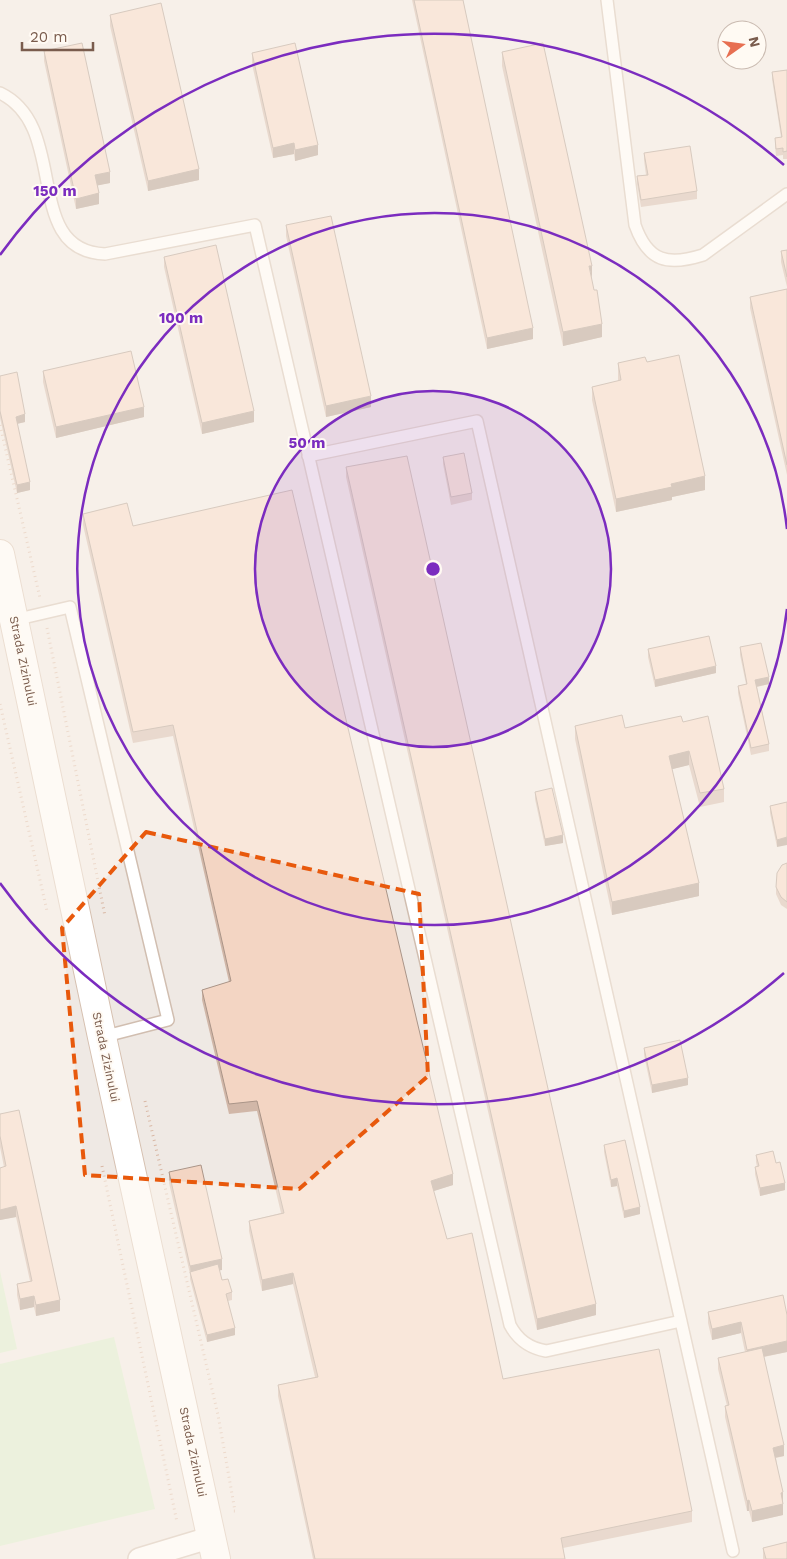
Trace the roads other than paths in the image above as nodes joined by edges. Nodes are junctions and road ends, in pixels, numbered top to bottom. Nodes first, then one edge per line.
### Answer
1 (607, 0) edge
2 (0, 93) edge
3 (787, 194) edge
4 (308, 456) junction
5 (0, 554) edge
6 (14, 620) junction
7 (102, 1037) junction
8 (681, 1321) junction
9 (214, 1548) edge
10 (733, 1551) dead end
11 (139, 1559) edge

1 - 3 lane
2 - 4 lane
4 - 8 lane
4 - 8 lane
5 - 6 main road, Strada Zizinului
6 - 7 main road, Strada Zizinului
6 - 7 lane
7 - 9 main road, Strada Zizinului
8 - 10 lane
9 - 11 street

